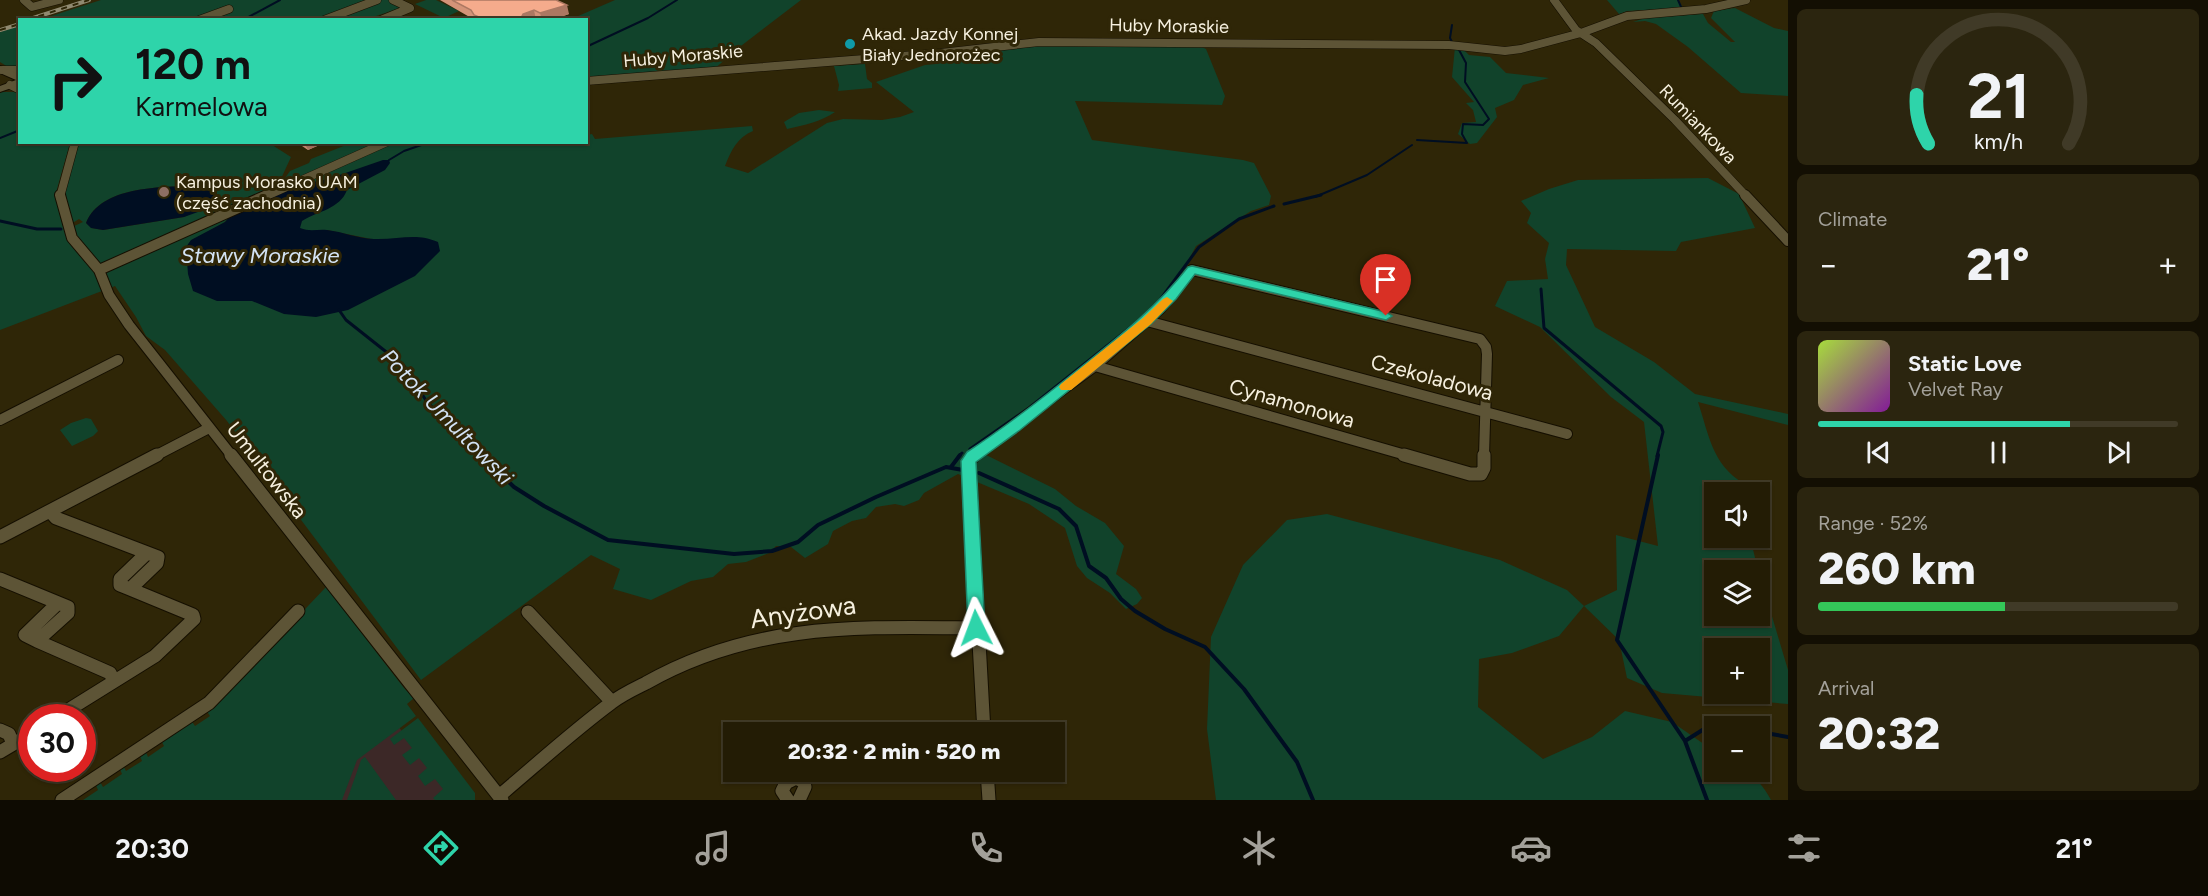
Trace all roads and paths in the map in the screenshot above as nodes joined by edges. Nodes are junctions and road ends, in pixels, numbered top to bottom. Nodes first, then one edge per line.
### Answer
1 (24, 0) edge
2 (59, 0) edge
3 (377, 0) edge
4 (393, 0) edge
5 (1554, 0) edge
6 (1746, 0) edge
7 (230, 9) dead end
8 (202, 18) edge
9 (329, 18) edge
10 (386, 18) edge
11 (1581, 33) junction
12 (588, 81) edge
13 (74, 144) edge
14 (382, 144) edge
15 (1788, 241) edge
16 (99, 270) junction
17 (1147, 321) junction
18 (118, 360) dead end
19 (1094, 366) junction
20 (1487, 412) junction
21 (0, 420) edge
22 (209, 428) junction
23 (1567, 434) dead end
24 (50, 511) junction
25 (0, 537) edge
26 (0, 579) edge
27 (298, 611) dead end
28 (528, 612) dead end
29 (976, 628) junction
30 (114, 681) junction
31 (612, 702) junction
32 (78, 704) edge
33 (983, 722) edge
34 (0, 730) edge
35 (18, 741) edge
36 (13, 744) junction
37 (0, 752) edge
38 (988, 782) edge
39 (501, 798) edge
40 (62, 800) edge
41 (788, 800) edge
42 (800, 800) edge
43 (989, 800) edge

1 - 2 street
3 - 9 street
4 - 10 street
5 - 11 street, Rumiankowa
6 - 11 street, Huby Moraskie
7 - 8 street
11 - 12 street, Huby Moraskie
11 - 15 street, Rumiankowa
13 - 16 street, Umultowska
14 - 16 street
16 - 22 street, Umultowska
17 - 19 street
17 - 20 street, Czekoladowa
17 - 20 street
18 - 21 street
19 - 20 street, Cynamonowa
19 - 29 street
20 - 23 street, Czekoladowa
22 - 24 street
22 - 39 street, Umultowska
24 - 25 street
24 - 30 street
26 - 30 street
27 - 40 street
28 - 31 street
29 - 31 street, Anyżowa
29 - 33 street
30 - 32 street
31 - 39 street, Anyżowa
34 - 36 street
35 - 36 street
36 - 37 street
38 - 43 street
41 - 42 street

